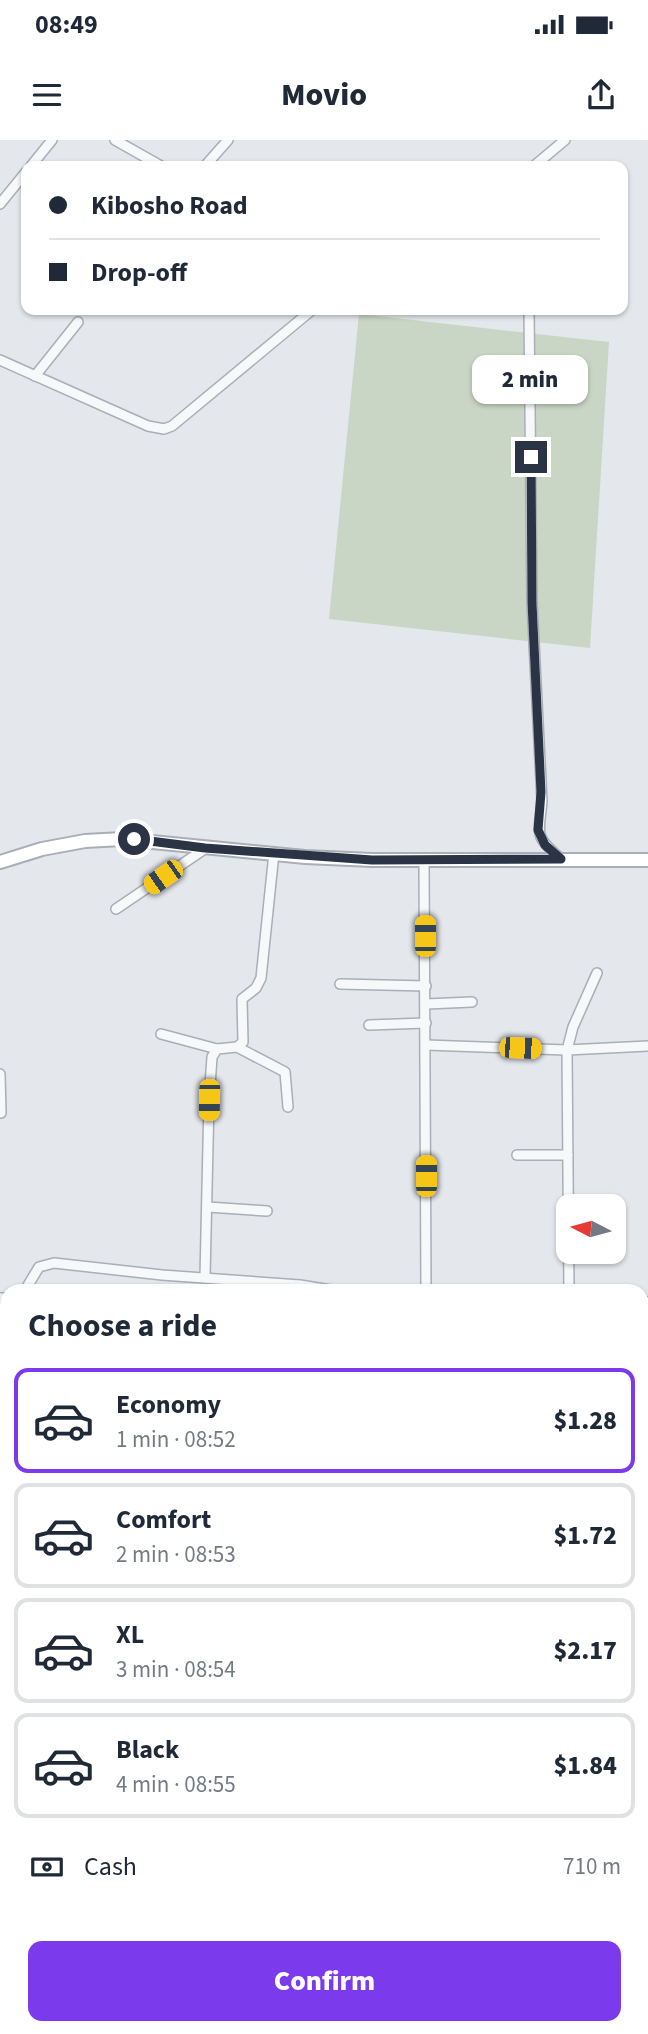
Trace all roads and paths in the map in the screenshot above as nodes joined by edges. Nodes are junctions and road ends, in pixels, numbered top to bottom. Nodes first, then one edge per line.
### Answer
1 (52, 140) edge
2 (115, 140) edge
3 (228, 140) edge
4 (565, 140) edge
5 (134, 144) edge
6 (35, 161) edge
7 (155, 161) edge
8 (209, 161) edge
9 (540, 161) edge
10 (21, 178) edge
11 (0, 204) edge
12 (306, 315) edge
13 (529, 315) edge
14 (78, 322) dead end
15 (0, 360) edge
16 (35, 376) junction
17 (205, 848) junction
18 (274, 853) junction
19 (561, 859) junction
20 (424, 860) junction
21 (648, 860) edge
22 (0, 862) edge
23 (116, 909) dead end
24 (597, 972) dead end
25 (340, 984) dead end
26 (426, 986) junction
27 (472, 1002) dead end
28 (426, 1004) junction
29 (426, 1023) junction
30 (369, 1025) dead end
31 (161, 1034) dead end
32 (426, 1045) junction
33 (648, 1045) edge
34 (237, 1047) junction
35 (217, 1049) junction
36 (567, 1050) junction
37 (0, 1074) edge
38 (288, 1107) dead end
39 (1, 1113) edge
40 (517, 1155) dead end
41 (568, 1155) junction
42 (208, 1207) junction
43 (267, 1211) dead end
44 (205, 1277) junction
45 (29, 1284) edge
46 (288, 1284) edge
47 (426, 1284) edge
48 (569, 1284) edge

1 - 6 street
2 - 5 street
3 - 8 street
4 - 9 street
5 - 7 street
10 - 11 street
12 - 16 street
13 - 19 street
14 - 16 street
15 - 16 street
17 - 18 main road
17 - 22 main road
17 - 23 street
18 - 20 main road
18 - 34 street
19 - 20 main road
19 - 21 main road
20 - 26 street
24 - 36 street
25 - 26 street
26 - 28 street
27 - 28 street
28 - 29 street
29 - 30 street
29 - 32 street
31 - 35 street
32 - 36 street
32 - 47 street
33 - 36 street
34 - 35 street
34 - 38 street
35 - 42 street
36 - 41 street
37 - 39 street
40 - 41 street
41 - 48 street
42 - 43 street
42 - 44 street
44 - 45 street
44 - 46 street

